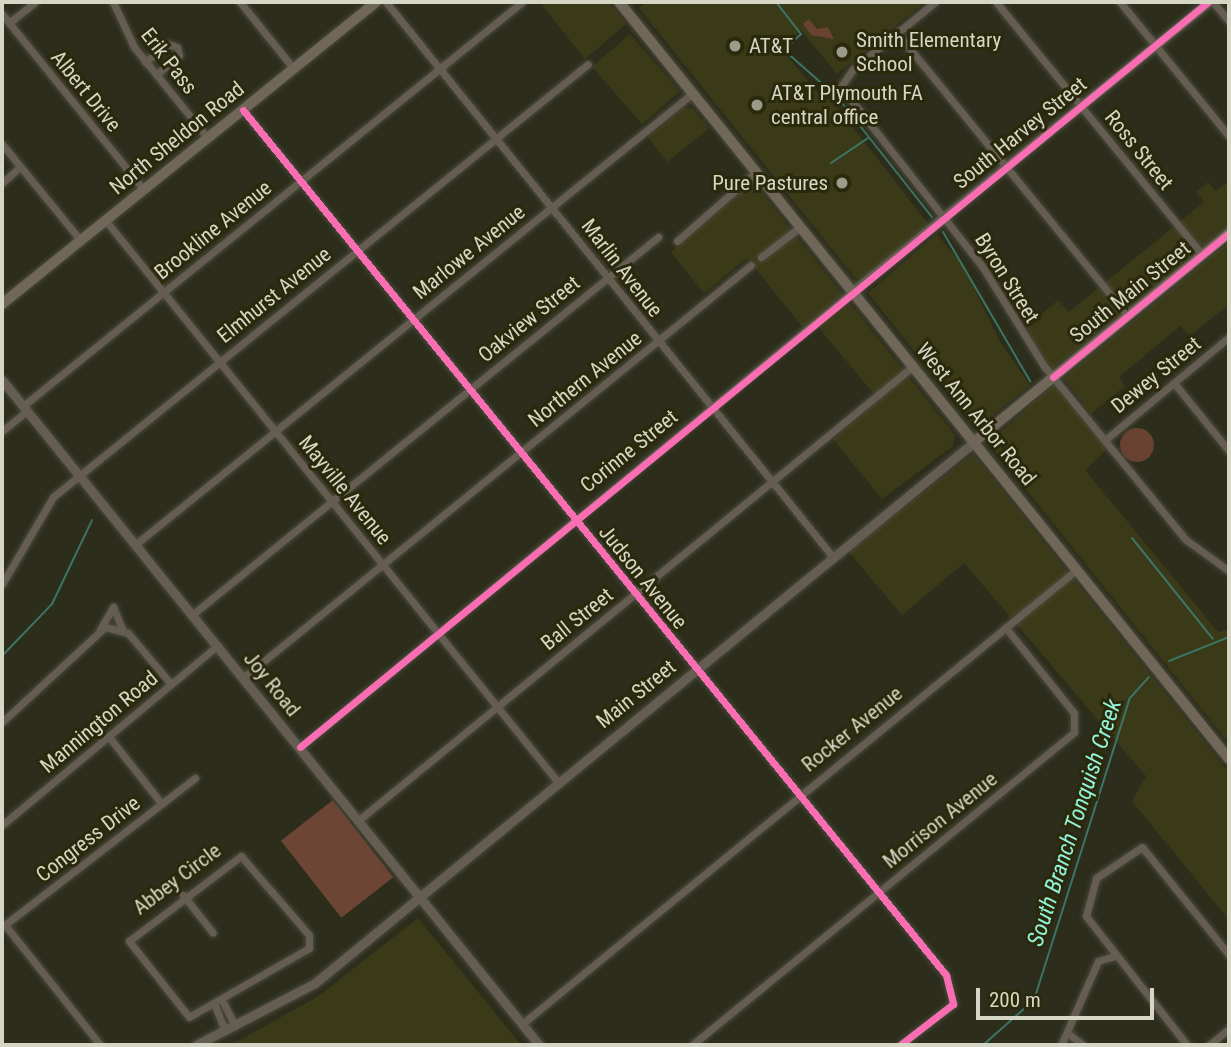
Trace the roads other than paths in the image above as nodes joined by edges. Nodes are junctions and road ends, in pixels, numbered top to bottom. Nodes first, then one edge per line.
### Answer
1 (35, 2) edge
2 (113, 2) edge
3 (240, 2) edge
4 (376, 2) edge
5 (386, 2) edge
6 (522, 2) edge
7 (620, 2) edge
8 (935, 2) edge
9 (996, 2) edge
10 (1120, 2) edge
11 (1211, 2) edge
12 (2, 13) edge
13 (1229, 21) edge
14 (9, 23) junction
15 (897, 33) junction
16 (1156, 45) junction
17 (145, 62) junction
18 (588, 64) dead end
19 (293, 68) junction
20 (439, 69) junction
21 (156, 75) junction
22 (693, 93) junction
23 (1081, 106) junction
24 (243, 110) junction
25 (1229, 135) edge
26 (207, 137) junction
27 (495, 139) junction
28 (2, 144) edge
29 (20, 167) junction
30 (1006, 167) junction
31 (756, 172) junction
32 (301, 181) junction
33 (2, 183) edge
34 (144, 190) junction
35 (552, 208) junction
36 (945, 217) junction
37 (106, 221) junction
38 (800, 227) junction
39 (1229, 233) edge
40 (658, 237) dead end
41 (81, 241) junction
42 (677, 241) dead end
43 (357, 250) junction
44 (1202, 255) junction
45 (761, 257) dead end
46 (751, 265) dead end
47 (608, 278) junction
48 (853, 291) junction
49 (164, 292) junction
50 (2, 304) edge
51 (1128, 316) junction
52 (413, 320) junction
53 (1229, 337) edge
54 (658, 341) junction
55 (219, 362) junction
56 (913, 366) junction
57 (1054, 377) junction
58 (2, 380) edge
59 (1174, 383) junction
60 (470, 390) junction
61 (711, 407) junction
62 (25, 408) junction
63 (2, 431) edge
64 (275, 431) junction
65 (1104, 439) junction
66 (974, 442) junction
67 (1229, 452) edge
68 (521, 453) junction
69 (81, 474) junction
70 (771, 482) junction
71 (331, 502) junction
72 (574, 519) junction
73 (136, 544) junction
74 (832, 556) junction
75 (382, 565) junction
76 (1076, 570) junction
77 (1229, 571) edge
78 (2, 584) edge
79 (635, 595) junction
80 (193, 614) junction
81 (1005, 627) junction
82 (100, 629) junction
83 (123, 630) junction
84 (436, 632) junction
85 (218, 645) junction
86 (694, 668) junction
87 (244, 677) junction
88 (171, 684) junction
89 (496, 707) junction
90 (2, 722) edge
91 (109, 737) junction
92 (300, 747) junction
93 (1229, 759) edge
94 (195, 778) dead end
95 (556, 781) junction
96 (799, 796) junction
97 (162, 804) junction
98 (360, 819) junction
99 (2, 824) edge
100 (878, 893) junction
101 (183, 895) junction
102 (422, 897) junction
103 (3, 926) edge
104 (213, 933) dead end
105 (1229, 955) edge
106 (1114, 956) junction
107 (223, 1002) junction
108 (215, 1006) junction
109 (522, 1024) junction
110 (235, 1026) junction
111 (1229, 1029) edge
112 (225, 1031) junction
113 (1070, 1035) junction
114 (100, 1045) edge
115 (196, 1045) edge
116 (539, 1045) edge
117 (692, 1045) edge
118 (900, 1045) edge
119 (1061, 1045) edge
120 (1083, 1045) edge
121 (1187, 1045) edge
122 (1209, 1045) edge

1 - 14 street
2 - 17 street, Erik Pass
3 - 19 street
4 - 19 main road, North Sheldon Road
5 - 20 street, Marlin Avenue
6 - 20 street, Brookline Avenue
7 - 22 main road, West Ann Arbor Road
8 - 15 street
9 - 23 street, Ross Street
10 - 16 street
11 - 13 street
11 - 16 street, South Harvey Street
12 - 14 street, Albert Drive
14 - 34 street, Albert Drive
15 - 30 street
15 - 36 street, Byron Street
16 - 23 street, South Harvey Street
16 - 25 street
17 - 21 street, Erik Pass
17 - 21 street
18 - 27 street, Elmhurst Avenue
19 - 24 main road, North Sheldon Road
20 - 27 street, Marlin Avenue
20 - 32 street, Brookline Avenue
21 - 26 street, Erik Pass
22 - 31 main road, West Ann Arbor Road
22 - 35 street, Marlowe Avenue
23 - 30 street, South Harvey Street
23 - 44 street, Ross Street
24 - 26 main road, North Sheldon Road
24 - 32 street, Judson Avenue
26 - 34 main road, North Sheldon Road
27 - 35 street, Marlin Avenue
27 - 43 street, Elmhurst Avenue
28 - 29 street
29 - 33 street
29 - 41 street
30 - 36 street, South Harvey Street
30 - 51 street
31 - 38 main road, West Ann Arbor Road
31 - 42 street
32 - 43 street, Judson Avenue
32 - 49 street, Brookline Avenue
34 - 37 main road, North Sheldon Road
35 - 47 street, Marlin Avenue
35 - 52 street, Marlowe Avenue
36 - 48 street, South Harvey Street
36 - 57 street, Byron Street
37 - 41 main road, North Sheldon Road
37 - 49 street, Mayville Avenue
38 - 45 street
38 - 48 main road, West Ann Arbor Road
39 - 44 main road, South Main Street
40 - 47 street, Oakview Street
41 - 50 main road, North Sheldon Road
43 - 52 street, Judson Avenue
43 - 55 street, Elmhurst Avenue
44 - 51 main road, South Main Street
46 - 54 street, Northern Avenue
47 - 54 street, Marlin Avenue
47 - 60 street, Oakview Street
48 - 56 main road, West Ann Arbor Road
48 - 61 street, Corinne Street
49 - 55 street, Mayville Avenue
49 - 62 street, Brookline Avenue
51 - 57 main road, South Main Street
52 - 60 street, Judson Avenue
52 - 64 street, Marlowe Avenue
53 - 59 street, Dewey Street
54 - 61 street, Marlin Avenue
54 - 68 street, Northern Avenue
55 - 64 street, Mayville Avenue
55 - 69 street, Elmhurst Avenue
56 - 66 main road, West Ann Arbor Road
56 - 70 street, Ball Street
57 - 65 street, Byron Street
57 - 66 main road, South Main Street
58 - 62 street, Joy Road
59 - 65 street, Dewey Street
59 - 67 street
60 - 68 street, Judson Avenue
60 - 71 street, Oakview Street
61 - 70 street, Marlin Avenue
61 - 72 street, Corinne Street
62 - 63 street, Brookline Avenue
62 - 69 street, Joy Road
64 - 71 street, Mayville Avenue
64 - 73 street, Marlowe Avenue
65 - 77 street, Byron Street
66 - 74 street, Main Street
66 - 76 main road, West Ann Arbor Road
68 - 72 street, Judson Avenue
68 - 75 street, Northern Avenue
69 - 73 street, Joy Road
69 - 78 street, Elmhurst Avenue
70 - 74 street, Marlin Avenue
70 - 79 street, Ball Street
71 - 75 street, Mayville Avenue
71 - 80 street, Oakview Street
72 - 79 street, Judson Avenue
72 - 84 street, Corinne Street
73 - 80 street, Joy Road
74 - 86 street, Main Street
75 - 84 street, Mayville Avenue
75 - 87 street, Northern Avenue
76 - 81 street, Rocker Avenue
76 - 93 main road, West Ann Arbor Road
79 - 86 street, Judson Avenue
79 - 89 street, Ball Street
80 - 85 street, Joy Road
81 - 96 street, Rocker Avenue
81 - 100 street, Morrison Avenue
82 - 83 street
82 - 83 street
82 - 90 street
83 - 88 street
84 - 89 street, Mayville Avenue
84 - 92 street, Corinne Street
85 - 87 street, Joy Road
85 - 88 street, Mannington Road
86 - 95 street, Main Street
86 - 96 street, Judson Avenue
87 - 92 street, Joy Road
88 - 91 street, Mannington Road
89 - 95 street, Mayville Avenue
89 - 98 street, Ball Street
91 - 97 street
91 - 99 street, Mannington Road
92 - 98 street, Joy Road
94 - 97 street, Congress Drive
95 - 102 street, Main Street
96 - 100 street, Judson Avenue
96 - 109 street, Rocker Avenue
97 - 103 street, Congress Drive
98 - 102 street, Joy Road
100 - 117 street, Morrison Avenue
100 - 118 street, Judson Avenue
101 - 104 street
101 - 107 street, Abbey Circle
101 - 108 street, Abbey Circle
102 - 109 street, Joy Road
102 - 110 street, Main Street
103 - 114 street
105 - 106 street
106 - 113 street
106 - 121 street
107 - 108 street, Abbey Circle
107 - 110 street
108 - 112 street
109 - 116 street, Joy Road
110 - 112 street, Main Street
111 - 122 street
112 - 115 street, Main Street
113 - 119 street
113 - 120 street

